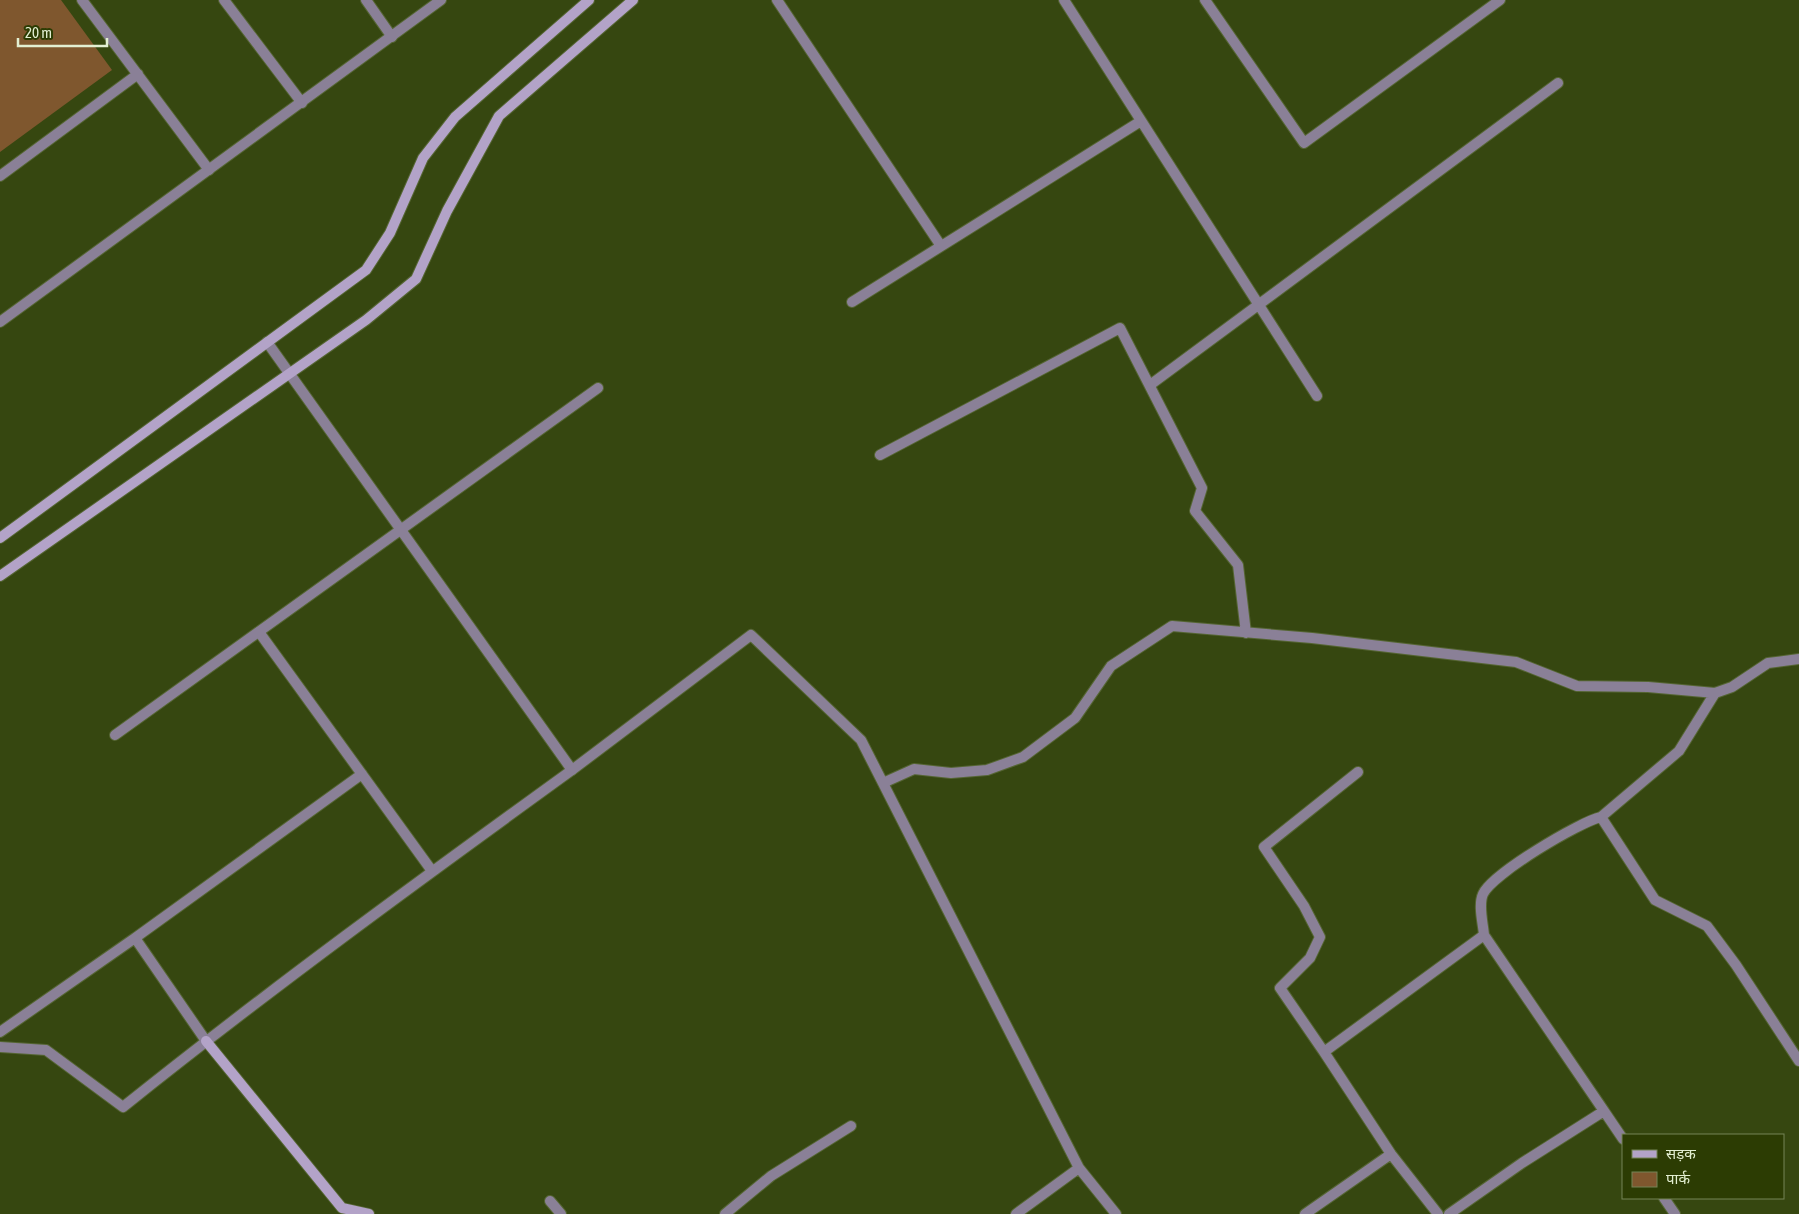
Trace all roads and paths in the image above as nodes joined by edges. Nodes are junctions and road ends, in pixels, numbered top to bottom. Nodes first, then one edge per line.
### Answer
1 (82, 0) edge
2 (224, 0) edge
3 (366, 0) edge
4 (441, 0) edge
5 (589, 0) edge
6 (633, 0) edge
7 (776, 0) edge
8 (1064, 0) edge
9 (1205, 0) edge
10 (1500, 0) edge
11 (392, 36) junction
12 (138, 74) junction
13 (1558, 83) dead end
14 (302, 103) junction
15 (1141, 121) junction
16 (209, 170) junction
17 (0, 176) edge
18 (941, 246) junction
19 (852, 302) dead end
20 (1258, 305) junction
21 (0, 322) edge
22 (267, 342) junction
23 (290, 374) junction
24 (1150, 385) junction
25 (598, 388) dead end
26 (1317, 396) dead end
27 (880, 455) dead end
28 (401, 530) junction
29 (0, 538) edge
30 (0, 576) edge
31 (259, 632) junction
32 (1246, 633) junction
33 (1799, 659) edge
34 (1715, 693) junction
35 (116, 735) dead end
36 (572, 770) junction
37 (1358, 772) dead end
38 (362, 774) junction
39 (883, 783) junction
40 (1601, 817) junction
41 (432, 871) junction
42 (1484, 935) junction
43 (135, 938) junction
44 (0, 1032) edge
45 (206, 1041) junction
46 (0, 1047) edge
47 (1324, 1052) junction
48 (1799, 1061) edge
49 (1604, 1111) junction
50 (850, 1126) dead end
51 (1622, 1137) edge
52 (1392, 1154) junction
53 (1079, 1168) junction
54 (1665, 1199) edge
55 (550, 1200) dead end
56 (341, 1211) edge
57 (368, 1214) edge
58 (561, 1214) edge
59 (725, 1214) edge
60 (1016, 1214) edge
61 (1116, 1214) edge
62 (1306, 1214) edge
63 (1438, 1214) edge
64 (1449, 1214) edge
65 (1675, 1214) edge

1 - 12 street
2 - 14 street
3 - 11 street
4 - 11 street
5 - 22 street
6 - 23 street
7 - 18 street
8 - 15 street
9 - 10 street
11 - 14 street
12 - 16 street
12 - 17 street
13 - 20 street
14 - 16 street
15 - 18 street
15 - 20 street
16 - 21 street
18 - 19 street
20 - 24 street
20 - 26 street
22 - 23 street
22 - 29 street
23 - 28 street
23 - 30 street
24 - 27 street
24 - 32 street
25 - 28 street
28 - 31 street
28 - 36 street
31 - 35 street
31 - 38 street
32 - 34 street
32 - 39 street
33 - 34 street
34 - 40 street
36 - 39 street
36 - 41 street
37 - 47 street
38 - 41 street
38 - 43 street
39 - 53 street
40 - 42 street
40 - 48 street
41 - 45 street
42 - 47 street
42 - 49 street
43 - 44 street
43 - 45 street
45 - 46 street
45 - 56 street
47 - 52 street
49 - 51 street
49 - 64 street
50 - 59 street
52 - 62 street
52 - 63 street
53 - 60 street
53 - 61 street
54 - 65 street
55 - 58 street
56 - 57 street

